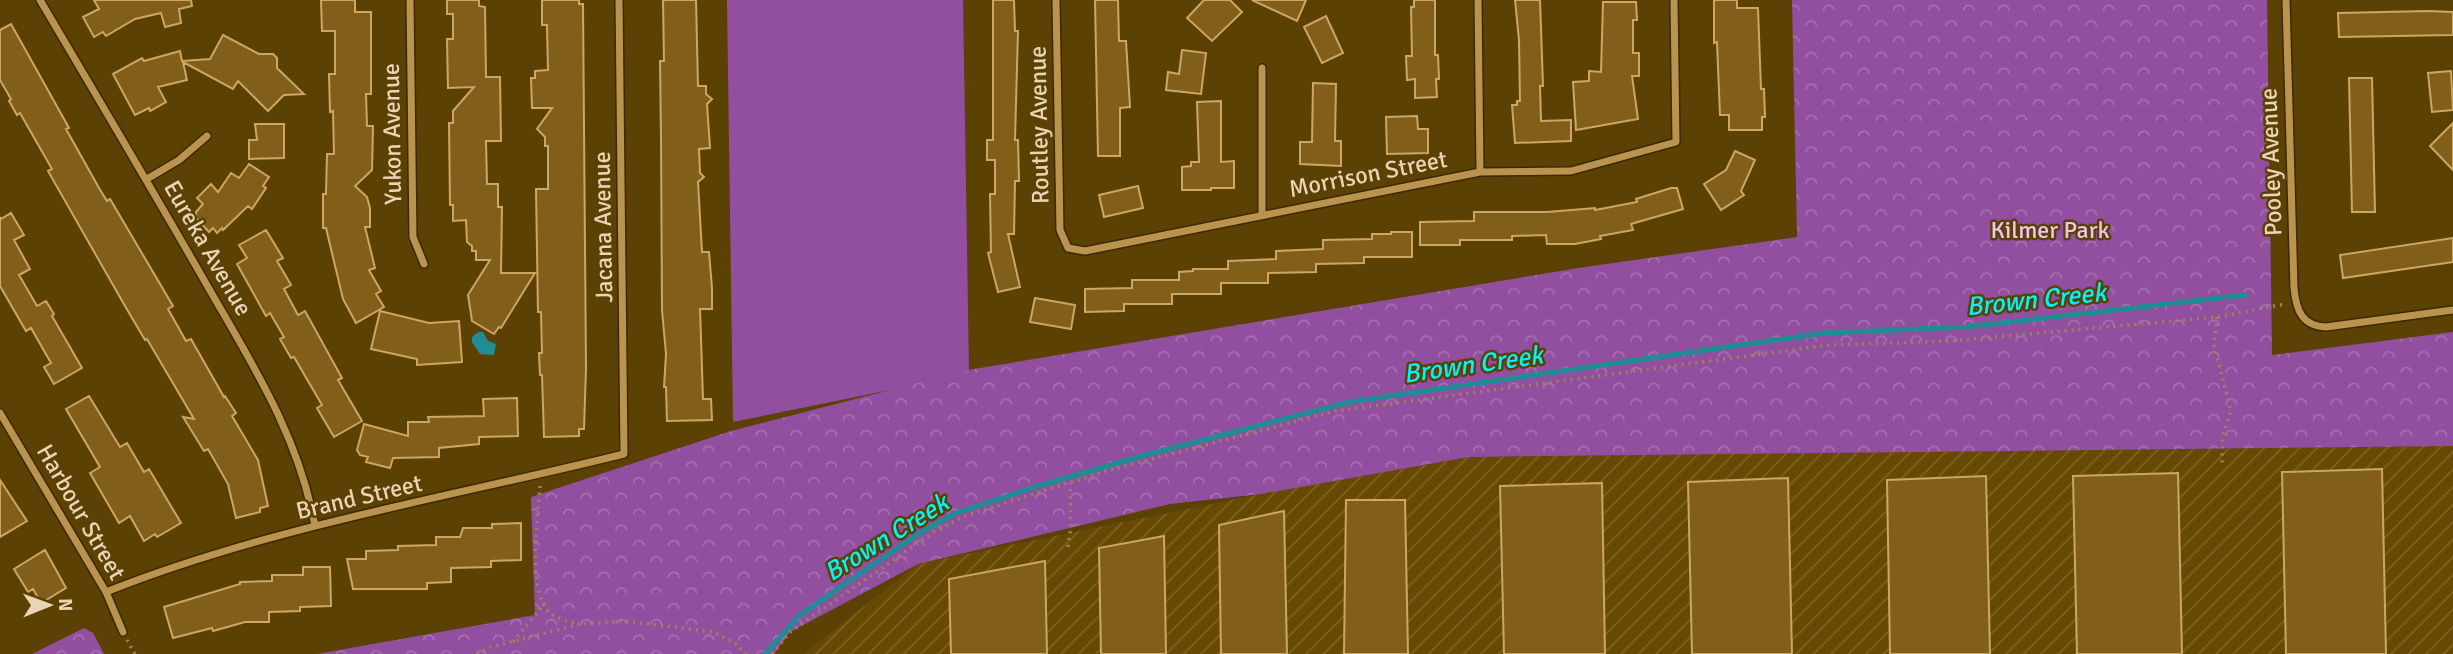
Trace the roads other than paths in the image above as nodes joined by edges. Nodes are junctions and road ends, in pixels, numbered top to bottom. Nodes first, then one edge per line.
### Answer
1 (40, 0) edge
2 (410, 0) edge
3 (619, 0) edge
4 (1056, 0) edge
5 (1478, 0) edge
6 (1674, 0) edge
7 (2286, 0) edge
8 (1262, 68) dead end
9 (207, 136) dead end
10 (1480, 172) junction
11 (146, 179) junction
12 (1262, 214) junction
13 (1068, 248) joint
14 (425, 264) dead end
15 (2453, 310) edge
16 (0, 413) edge
17 (624, 454) joint
18 (314, 526) junction
19 (106, 592) junction
20 (123, 632) dead end

1 - 11 street, Eureka Avenue
2 - 14 street, Yukon Avenue
3 - 17 street, Jacana Avenue
4 - 13 street, Routley Avenue
5 - 10 street
6 - 10 street, Morrison Street
7 - 15 street, Pooley Avenue
8 - 12 street
9 - 11 street
10 - 12 street, Morrison Street
11 - 18 street, Eureka Avenue
12 - 13 street, Morrison Street
16 - 19 street, Harbour Street
17 - 18 street, Brand Street
18 - 19 street, Brand Street
19 - 20 street, Harbour Street

